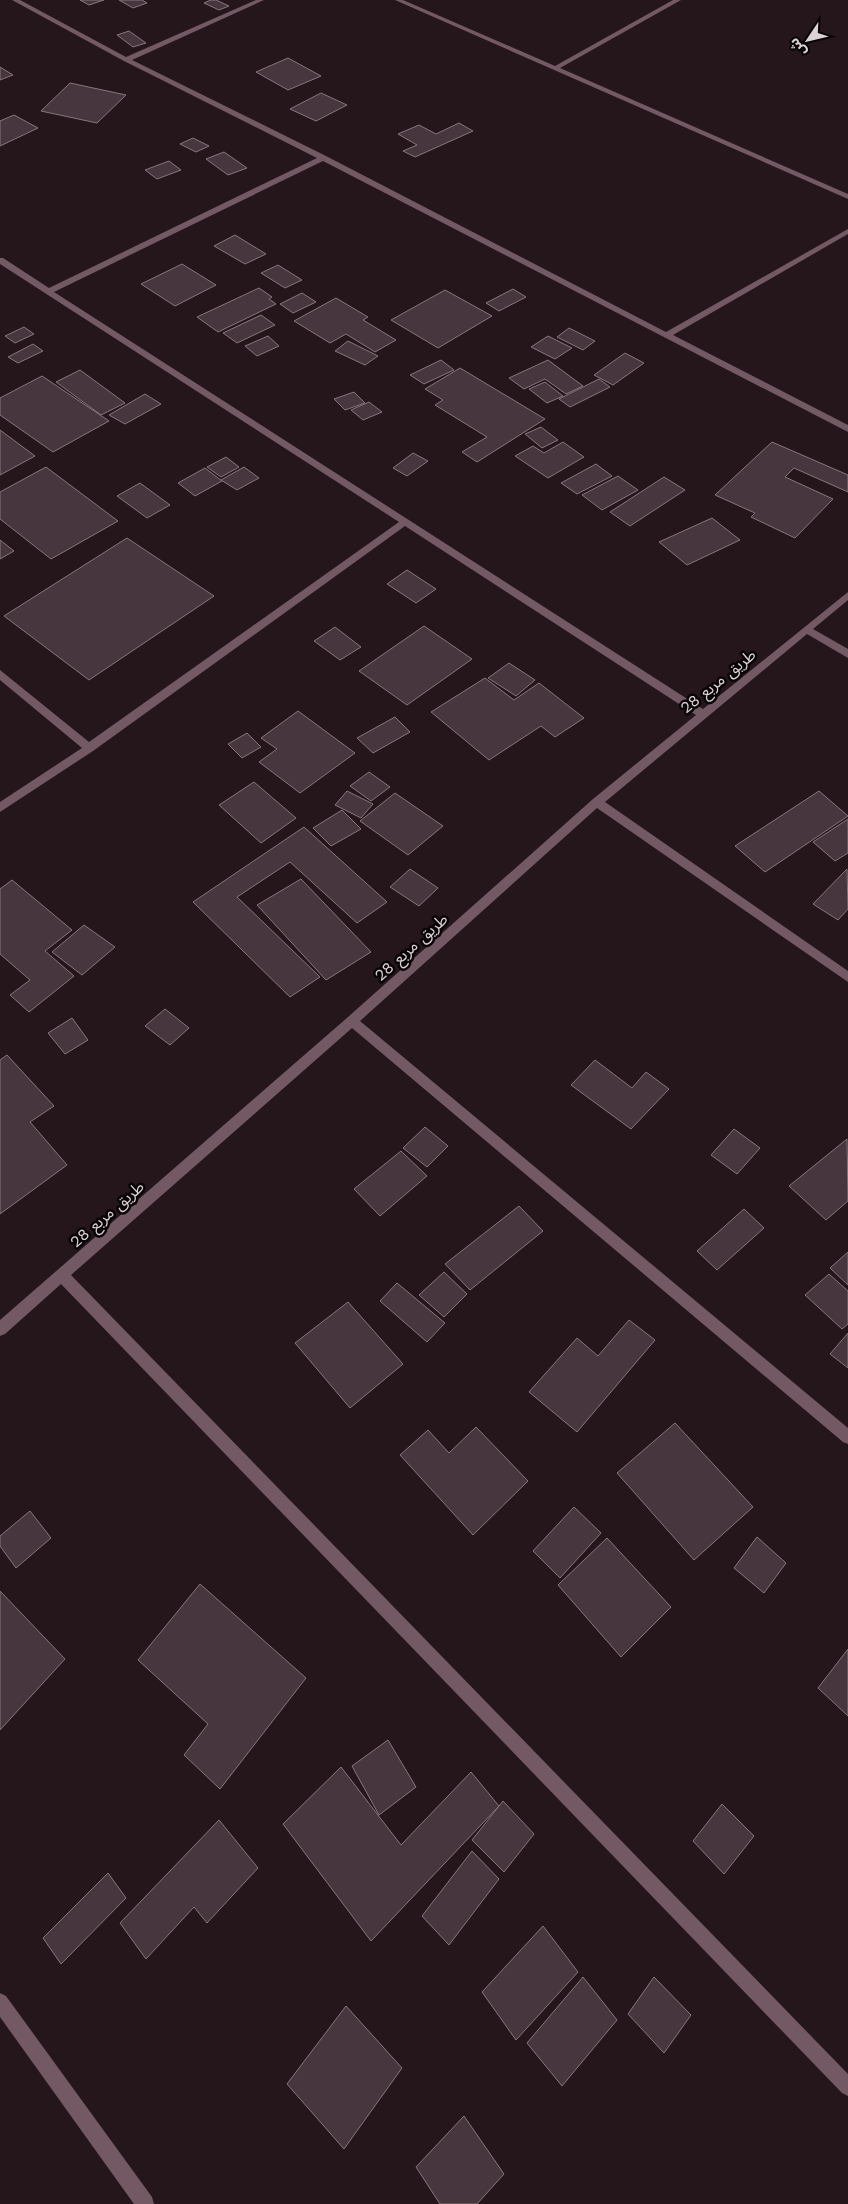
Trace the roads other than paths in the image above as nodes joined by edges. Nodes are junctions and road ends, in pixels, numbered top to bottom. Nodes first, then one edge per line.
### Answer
1 (15, 0) edge
2 (261, 0) edge
3 (398, 0) edge
4 (678, 0) edge
5 (126, 60) junction
6 (556, 68) junction
7 (323, 158) junction
8 (848, 197) edge
9 (848, 231) edge
10 (0, 260) edge
11 (49, 291) junction
12 (667, 335) junction
13 (848, 429) edge
14 (406, 522) junction
15 (848, 595) edge
16 (807, 630) junction
17 (848, 654) edge
18 (0, 674) edge
19 (702, 714) junction
20 (89, 748) junction
21 (597, 802) junction
22 (0, 808) edge
23 (848, 977) edge
24 (352, 1021) junction
25 (62, 1276) junction
26 (0, 1329) edge
27 (848, 1437) edge
28 (0, 2002) edge
29 (848, 2087) edge
30 (145, 2204) edge

1 - 5 street
2 - 5 street
3 - 6 street
4 - 6 street
5 - 7 street
6 - 8 street
7 - 11 street
7 - 12 street
9 - 12 street
10 - 11 street
11 - 14 street
12 - 13 street
14 - 19 street
14 - 20 street
15 - 16 street, طريق مربع 28
16 - 17 street
16 - 19 street, طريق مربع 28
18 - 20 street
19 - 21 street, طريق مربع 28
20 - 22 street
21 - 23 street
21 - 24 street, طريق مربع 28
24 - 25 street, طريق مربع 28
24 - 27 street
25 - 26 street, طريق مربع 28
25 - 29 street
28 - 30 street

